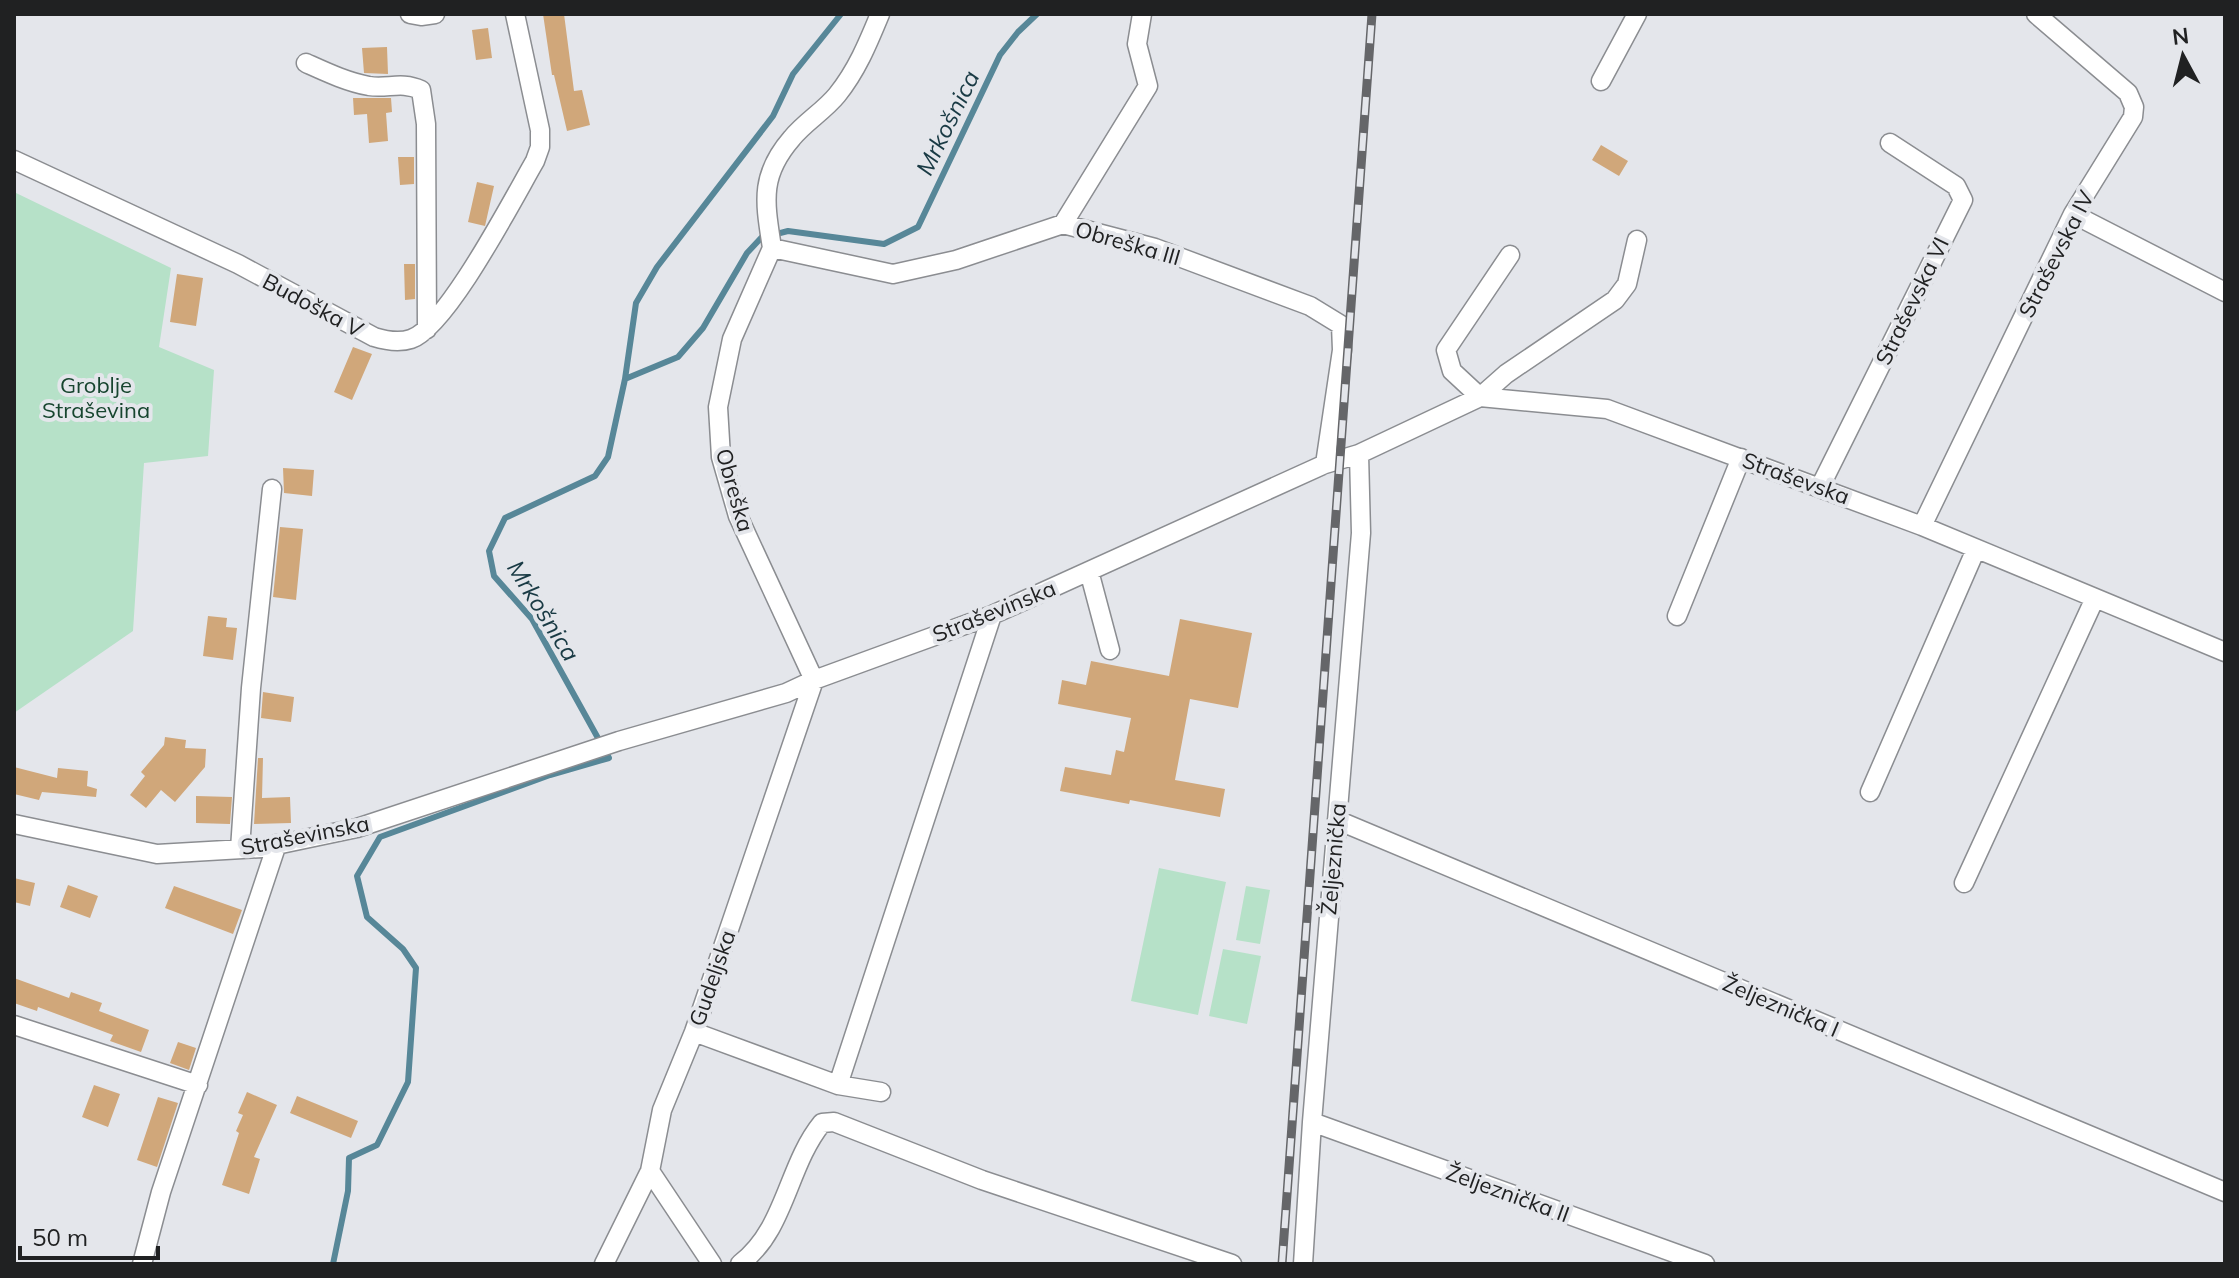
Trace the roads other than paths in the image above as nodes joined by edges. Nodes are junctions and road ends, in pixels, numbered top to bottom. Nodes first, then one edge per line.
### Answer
1 (410, 14) edge
2 (435, 14) edge
3 (515, 14) edge
4 (880, 14) edge
5 (1142, 14) edge
6 (1637, 14) edge
7 (2036, 14) edge
8 (306, 63) dead end
9 (1601, 81) dead end
10 (1890, 143) dead end
11 (14, 160) edge
12 (2073, 214) junction
13 (1063, 224) junction
14 (1637, 240) dead end
15 (772, 248) junction
16 (1510, 255) dead end
17 (2225, 292) edge
18 (427, 329) junction
19 (1480, 397) junction
20 (1359, 454) junction
21 (1741, 458) junction
22 (1325, 464) junction
23 (1820, 487) junction
24 (272, 489) dead end
25 (1922, 526) junction
26 (1976, 549) junction
27 (1089, 571) junction
28 (2095, 598) junction
29 (992, 615) junction
30 (1677, 616) dead end
31 (1110, 650) dead end
32 (2225, 652) edge
33 (814, 680) junction
34 (1870, 792) dead end
35 (1337, 820) junction
36 (14, 824) edge
37 (277, 844) junction
38 (240, 849) junction
39 (1964, 883) dead end
40 (14, 1025) edge
41 (694, 1032) junction
42 (198, 1085) junction
43 (838, 1085) junction
44 (881, 1092) dead end
45 (1312, 1122) junction
46 (650, 1171) junction
47 (2225, 1192) edge
48 (142, 1264) edge
49 (604, 1264) edge
50 (712, 1264) edge
51 (740, 1264) edge
52 (1232, 1264) edge
53 (1303, 1264) edge
54 (1705, 1264) edge

1 - 2 street
3 - 18 street
4 - 15 street
5 - 13 street
6 - 9 street
7 - 12 street, Straševska IV
8 - 18 street
10 - 23 street, Straševska VI
11 - 18 street, Budoška V
12 - 17 street
12 - 25 street, Straševska IV
13 - 15 street, Obreška III
13 - 22 street, Obreška III
14 - 19 street
15 - 33 street, Obreška
16 - 19 street
19 - 20 street
19 - 21 street, Straševska
20 - 22 street, Straševinska
20 - 35 street, Željeznička
21 - 23 street, Straševska
21 - 30 street
22 - 27 street, Straševinska
23 - 25 street, Straševska
24 - 38 street
25 - 26 street, Straševska
26 - 28 street, Straševska
26 - 34 street
27 - 29 street, Straševinska
27 - 31 street
28 - 32 street, Straševska
28 - 39 street
29 - 33 street, Straševinska
29 - 43 street
33 - 37 street, Straševinska
33 - 41 street, Gudeljska
35 - 45 street, Željeznička
35 - 47 street, Željeznička I
36 - 38 street, Straševinska
37 - 38 street, Straševinska
37 - 42 street
40 - 42 street
41 - 43 street
41 - 46 street, Gudeljska
42 - 48 street
43 - 44 street
45 - 53 street, Željeznička
45 - 54 street, Željeznička II
46 - 49 street, Gudeljska
46 - 50 street
51 - 52 street

